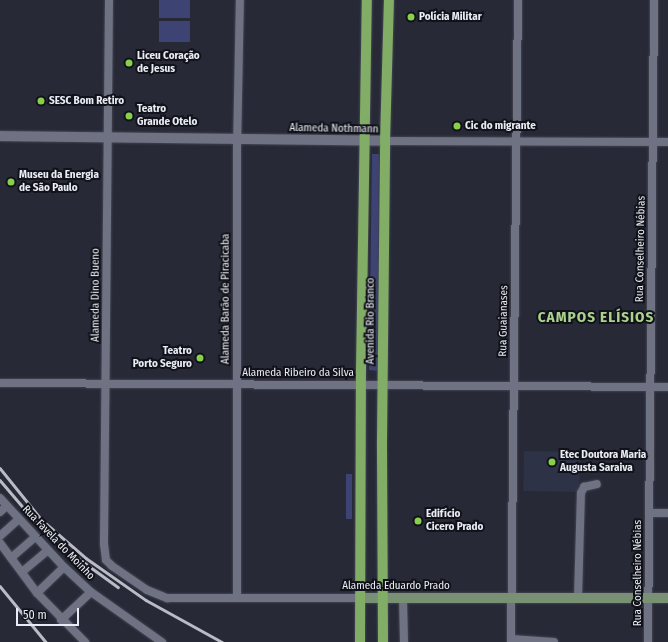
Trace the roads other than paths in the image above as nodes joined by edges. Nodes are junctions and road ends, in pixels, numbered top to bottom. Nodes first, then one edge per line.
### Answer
1 (109, 0) edge
2 (240, 0) edge
3 (367, 0) edge
4 (389, 0) edge
5 (518, 0) edge
6 (654, 0) edge
7 (0, 136) edge
8 (108, 137) junction
9 (238, 139) junction
10 (364, 141) junction
11 (385, 141) junction
12 (517, 142) junction
13 (653, 142) junction
14 (668, 142) edge
15 (0, 383) edge
16 (106, 383) junction
17 (238, 384) junction
18 (362, 384) junction
19 (383, 384) junction
20 (514, 386) junction
21 (650, 387) junction
22 (668, 387) edge
23 (597, 484) dead end
24 (0, 498) edge
25 (7, 506) junction
26 (0, 512) edge
27 (649, 513) junction
28 (668, 513) edge
29 (19, 519) junction
30 (0, 536) edge
31 (35, 537) junction
32 (0, 543) edge
33 (48, 550) junction
34 (11, 558) junction
35 (64, 567) junction
36 (22, 572) junction
37 (130, 578) joint
38 (91, 592) junction
39 (37, 593) junction
40 (237, 598) junction
41 (362, 598) junction
42 (383, 598) junction
43 (403, 598) junction
44 (512, 598) junction
45 (578, 598) junction
46 (649, 598) junction
47 (668, 598) edge
48 (61, 620) junction
49 (511, 641) edge
50 (85, 642) edge
51 (162, 642) edge
52 (360, 642) edge
53 (383, 642) edge
54 (404, 642) edge
55 (554, 642) edge
56 (648, 642) edge

1 - 8 street, Alameda Dino Bueno
2 - 9 street, Alameda Barão de Piracicaba
3 - 10 main road, Avenida Rio Branco
4 - 11 main road, Avenida Rio Branco
5 - 12 street, Rua Guaianases
6 - 13 street, Rua Conselheiro Nébias
7 - 8 street, Alameda Nothmann
8 - 9 street, Alameda Nothmann
8 - 16 street, Alameda Dino Bueno
9 - 10 street, Alameda Nothmann
9 - 17 street, Alameda Barão de Piracicaba
10 - 11 street, Alameda Nothmann
10 - 18 main road, Avenida Rio Branco
11 - 12 street, Alameda Nothmann
11 - 19 main road, Avenida Rio Branco
12 - 13 street, Alameda Nothmann
12 - 20 street, Rua Guaianases
13 - 14 street, Alameda Nothmann
13 - 21 street, Rua Conselheiro Nébias
15 - 16 street, Alameda Ribeiro da Silva
16 - 17 street, Alameda Ribeiro da Silva
16 - 37 street, Alameda Dino Bueno
17 - 18 street, Alameda Ribeiro da Silva
17 - 40 street, Alameda Barão de Piracicaba
18 - 19 street, Alameda Ribeiro da Silva
18 - 41 main road, Avenida Rio Branco
19 - 20 street, Alameda Ribeiro da Silva
19 - 42 main road, Avenida Rio Branco
20 - 21 street, Alameda Ribeiro da Silva
20 - 44 street, Rua Guaianases
21 - 22 street, Alameda Ribeiro da Silva
21 - 27 street, Rua Conselheiro Nébias
23 - 45 street
24 - 25 street, Rua Favela do Moinho
25 - 26 street
25 - 29 street, Rua Favela do Moinho
27 - 28 street
27 - 46 street, Rua Conselheiro Nébias
29 - 30 street
29 - 31 street, Rua Favela do Moinho
31 - 33 street, Rua Favela do Moinho
31 - 34 street
32 - 34 street
33 - 35 street, Rua Favela do Moinho
33 - 36 street
34 - 36 street
35 - 38 street, Rua Favela do Moinho
35 - 39 street
36 - 39 street
37 - 40 street, Alameda Eduardo Prado
38 - 48 street
38 - 51 street, Rua Favela do Moinho
39 - 48 street
40 - 41 street, Alameda Eduardo Prado
41 - 42 main road, Alameda Eduardo Prado
41 - 52 main road, Avenida Rio Branco
42 - 43 main road, Alameda Eduardo Prado
42 - 53 main road, Avenida Rio Branco
43 - 44 main road, Alameda Eduardo Prado
43 - 54 street
44 - 45 main road, Alameda Eduardo Prado
44 - 49 street, Rua Guaianases
45 - 46 main road, Alameda Eduardo Prado
46 - 47 main road, Alameda Eduardo Prado
46 - 56 street, Rua Conselheiro Nébias
48 - 50 street
49 - 55 street

